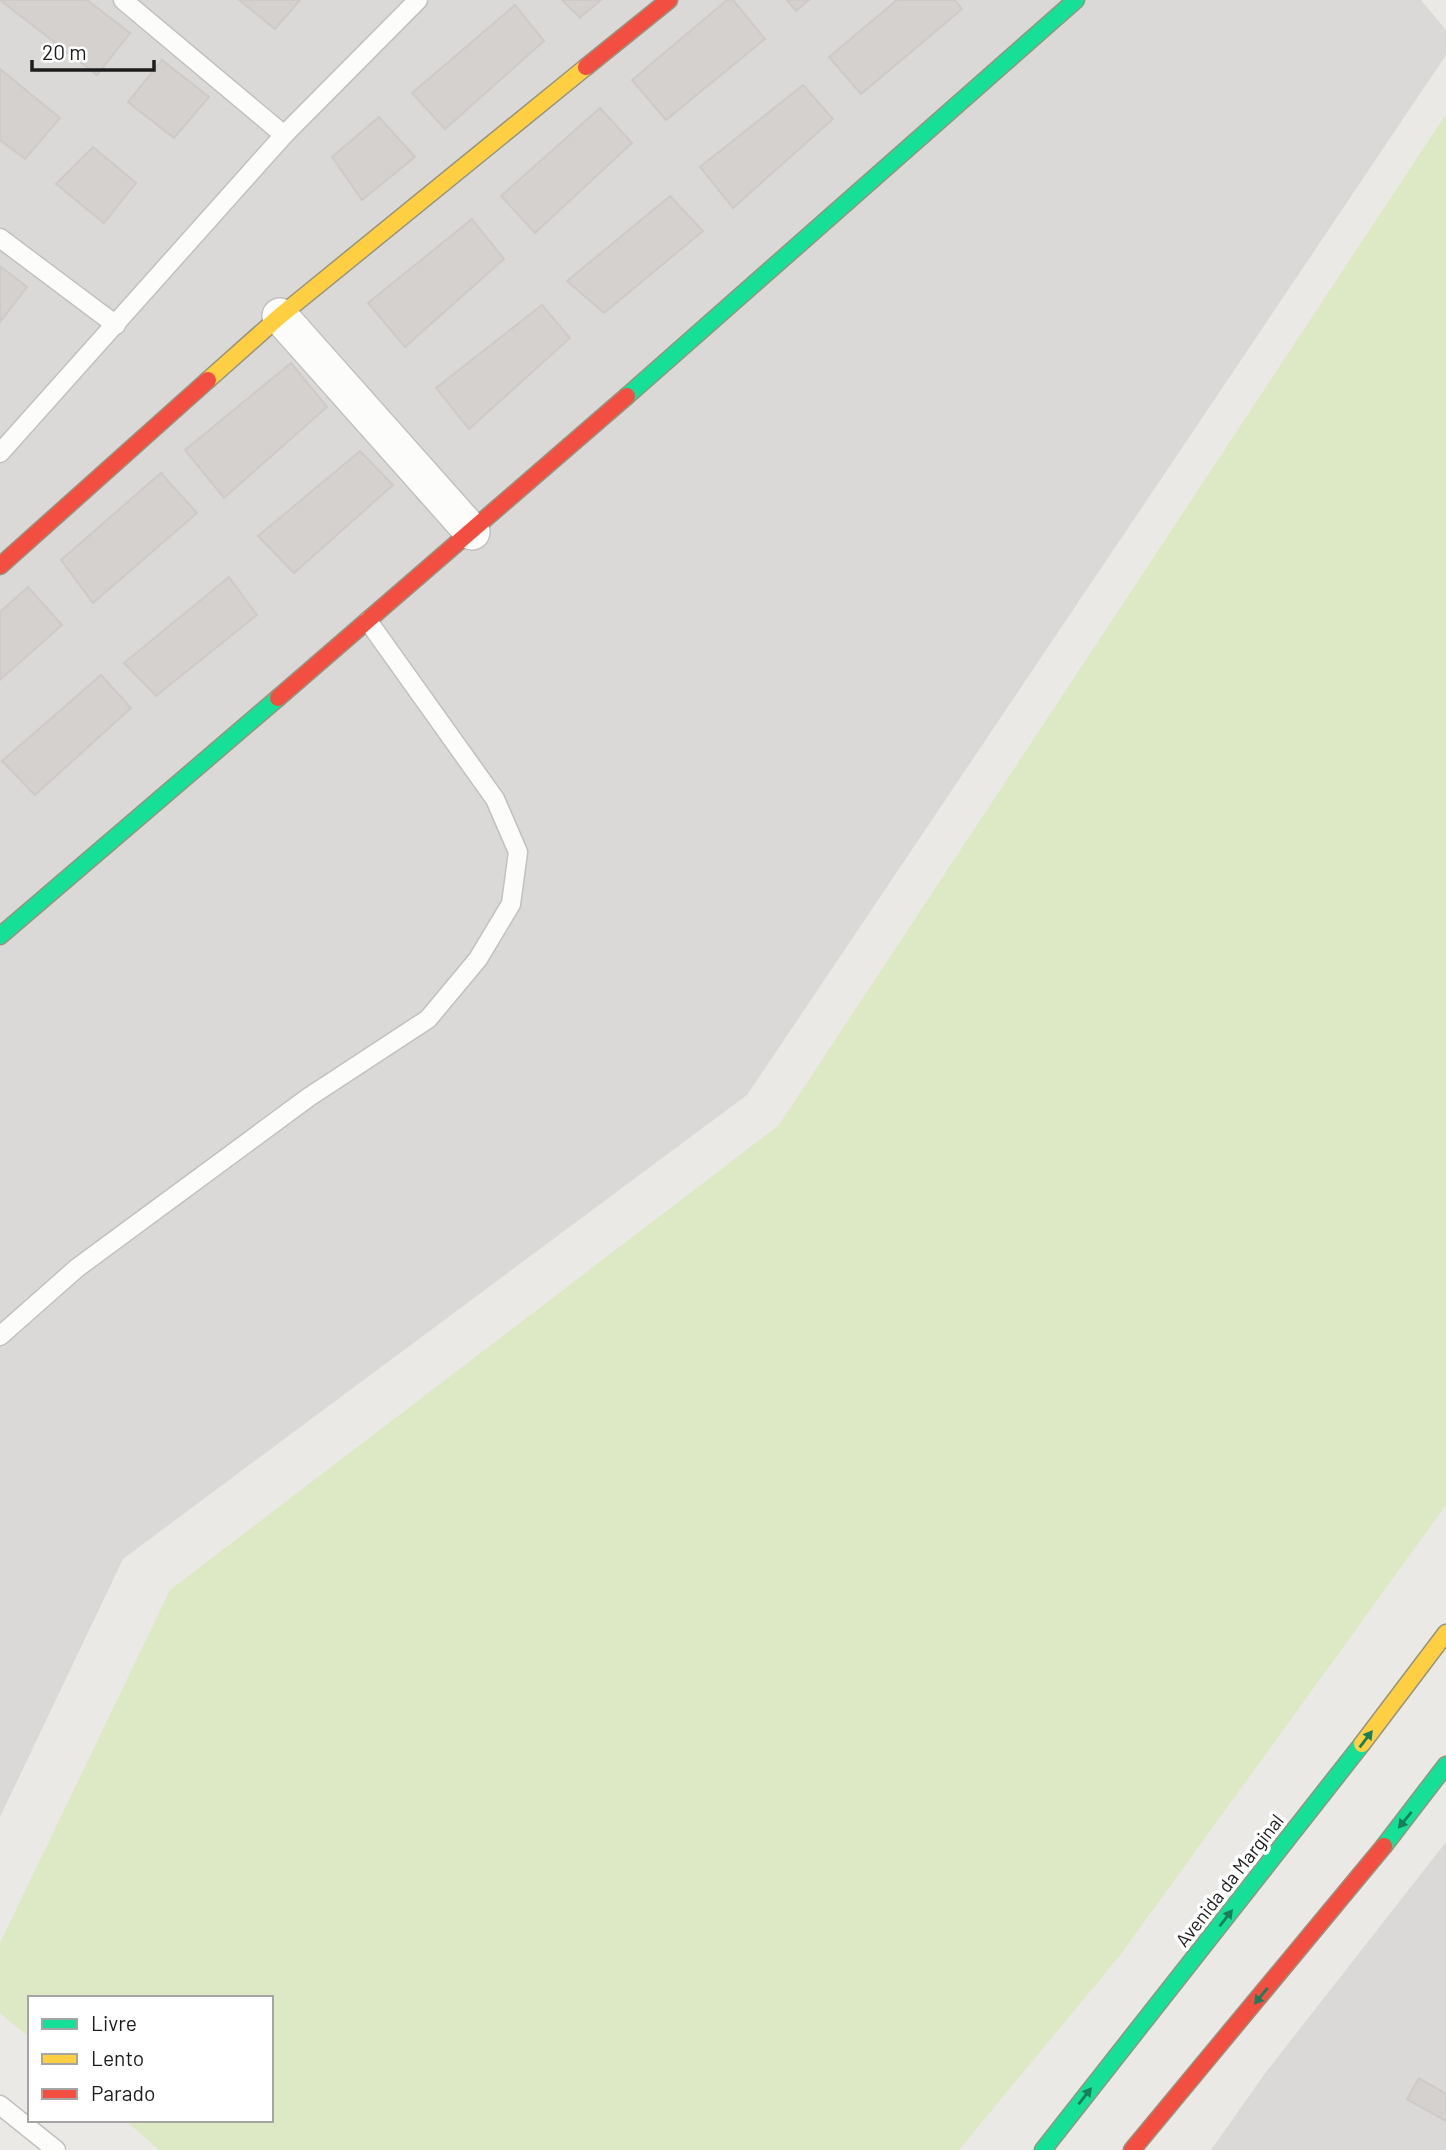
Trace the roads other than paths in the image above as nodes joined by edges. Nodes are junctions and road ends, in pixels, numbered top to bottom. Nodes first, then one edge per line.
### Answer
1 (122, 0) edge
2 (418, 0) edge
3 (669, 0) edge
4 (1076, 0) edge
5 (284, 135) junction
6 (0, 238) edge
7 (280, 316) junction
8 (116, 324) junction
9 (0, 453) edge
10 (472, 532) junction
11 (0, 566) edge
12 (368, 621) junction
13 (0, 936) edge
14 (0, 1336) edge
15 (1446, 1633) edge
16 (1446, 1765) edge
17 (0, 2105) edge
18 (56, 2150) edge
19 (1042, 2150) edge
20 (1132, 2150) edge

1 - 5 lane
2 - 5 lane
3 - 7 street
4 - 10 street
5 - 8 lane
6 - 8 lane
7 - 10 street
7 - 11 street
8 - 9 lane
10 - 12 street
12 - 13 street
12 - 14 lane
19 -> 15 street, Avenida da Marginal
16 -> 20 street
17 - 18 lane

